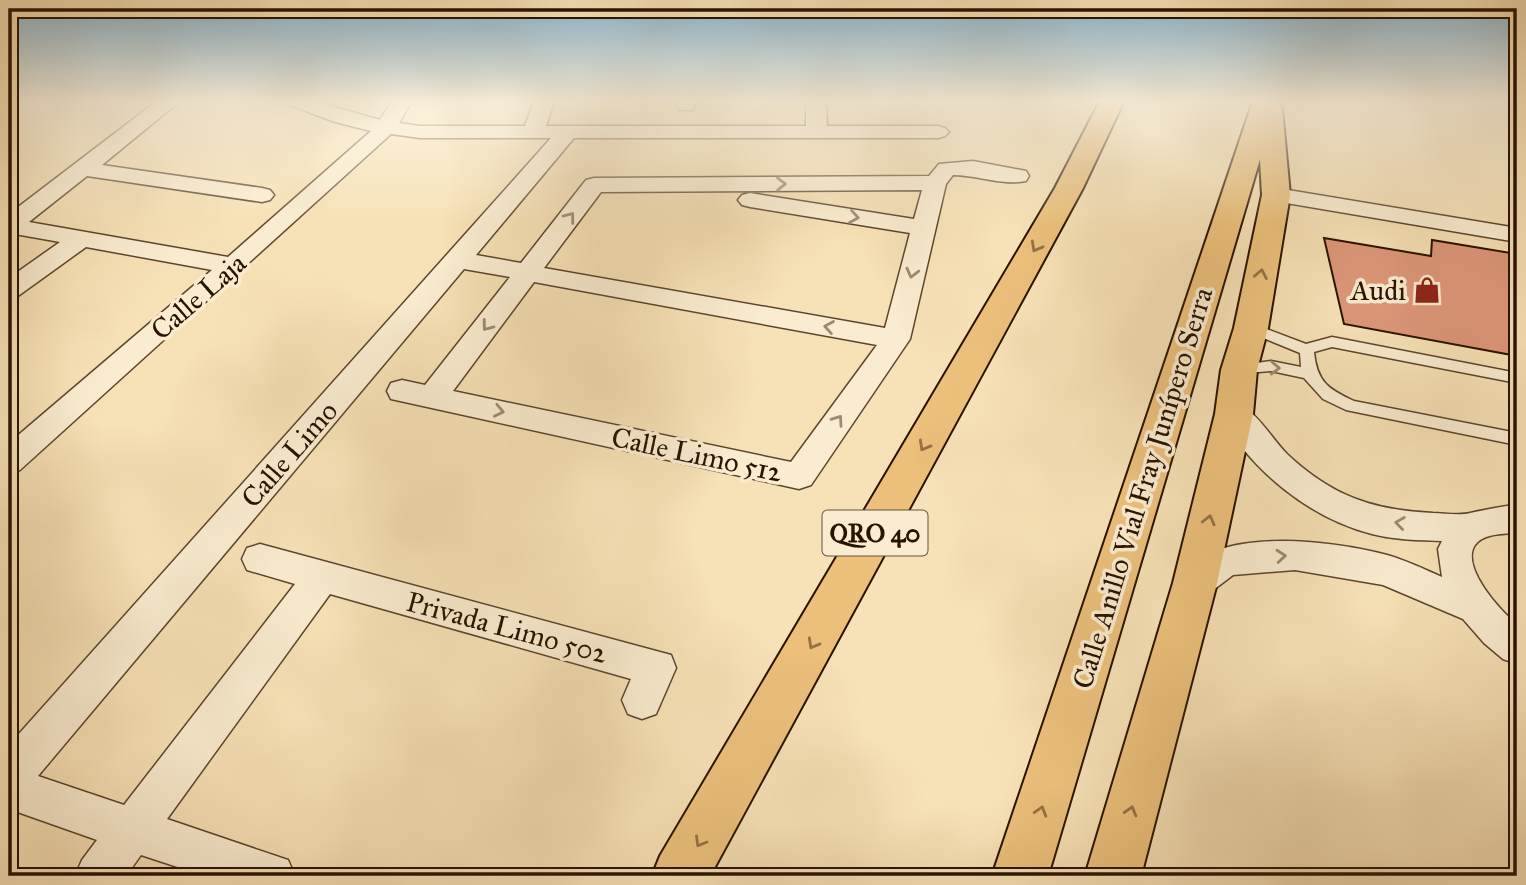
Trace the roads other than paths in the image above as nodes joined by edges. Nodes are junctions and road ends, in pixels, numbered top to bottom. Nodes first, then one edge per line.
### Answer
1 (118, 142) edge
2 (370, 142) edge
3 (559, 142) edge
4 (1092, 142) edge
5 (1254, 142) edge
6 (1271, 142) edge
7 (85, 169) junction
8 (1018, 176) dead end
9 (935, 183) junction
10 (666, 186) junction
11 (262, 195) dead end
12 (1276, 195) junction
13 (9, 226) edge
14 (924, 228) junction
15 (1517, 235) edge
16 (81, 239) junction
17 (458, 260) junction
18 (233, 266) junction
19 (528, 272) junction
20 (9, 290) edge
21 (1251, 328) junction
22 (896, 339) junction
23 (1307, 350) junction
24 (1239, 370) junction
25 (1310, 374) junction
26 (1517, 378) edge
27 (1234, 414) junction
28 (1517, 439) edge
29 (9, 461) edge
30 (1517, 519) edge
31 (1468, 528) junction
32 (260, 559) dead end
33 (322, 576) junction
34 (1195, 583) junction
35 (1473, 606) junction
36 (1517, 647) edge
37 (642, 701) dead end
38 (9, 776) edge
39 (9, 788) edge
40 (134, 828) junction
41 (98, 876) edge
42 (272, 876) edge
43 (680, 876) edge
44 (1020, 876) edge
45 (1112, 876) edge

1 - 7 street
2 - 18 street, Calle Laja
3 - 17 street, Calle Limo
4 -> 43 highway, QRO 40
44 -> 5 highway, Calle Anillo Vial Fray Junípero Serra
6 - 12 highway
7 - 11 street
7 - 13 street
8 - 9 street, Calle Limo 512
10 -> 9 street, Calle Limo 512
9 - 14 street, Calle Limo 512
10 -> 14 street, Calle Limo 512
19 -> 10 street, Calle Limo 512
12 - 15 street
21 -> 12 highway
13 - 16 street
14 -> 22 street, Calle Limo 512
16 - 18 street
16 - 20 street
17 - 19 street
17 - 38 street, Calle Limo
18 - 29 street, Calle Laja
22 -> 19 street
19 -> 22 street, Calle Limo 512
21 - 23 lane
21 - 24 highway
23 - 25 lane
23 - 26 lane
24 -> 25 lane
24 - 27 highway
25 - 28 lane
31 -> 27 street
34 -> 27 highway
30 - 31 street
31 - 35 street
32 - 33 street, Privada Limo 502
33 - 37 street, Privada Limo 502
33 - 40 street
34 -> 35 street
45 -> 34 highway
35 - 36 street
39 - 40 street
40 - 41 street
40 - 42 street

